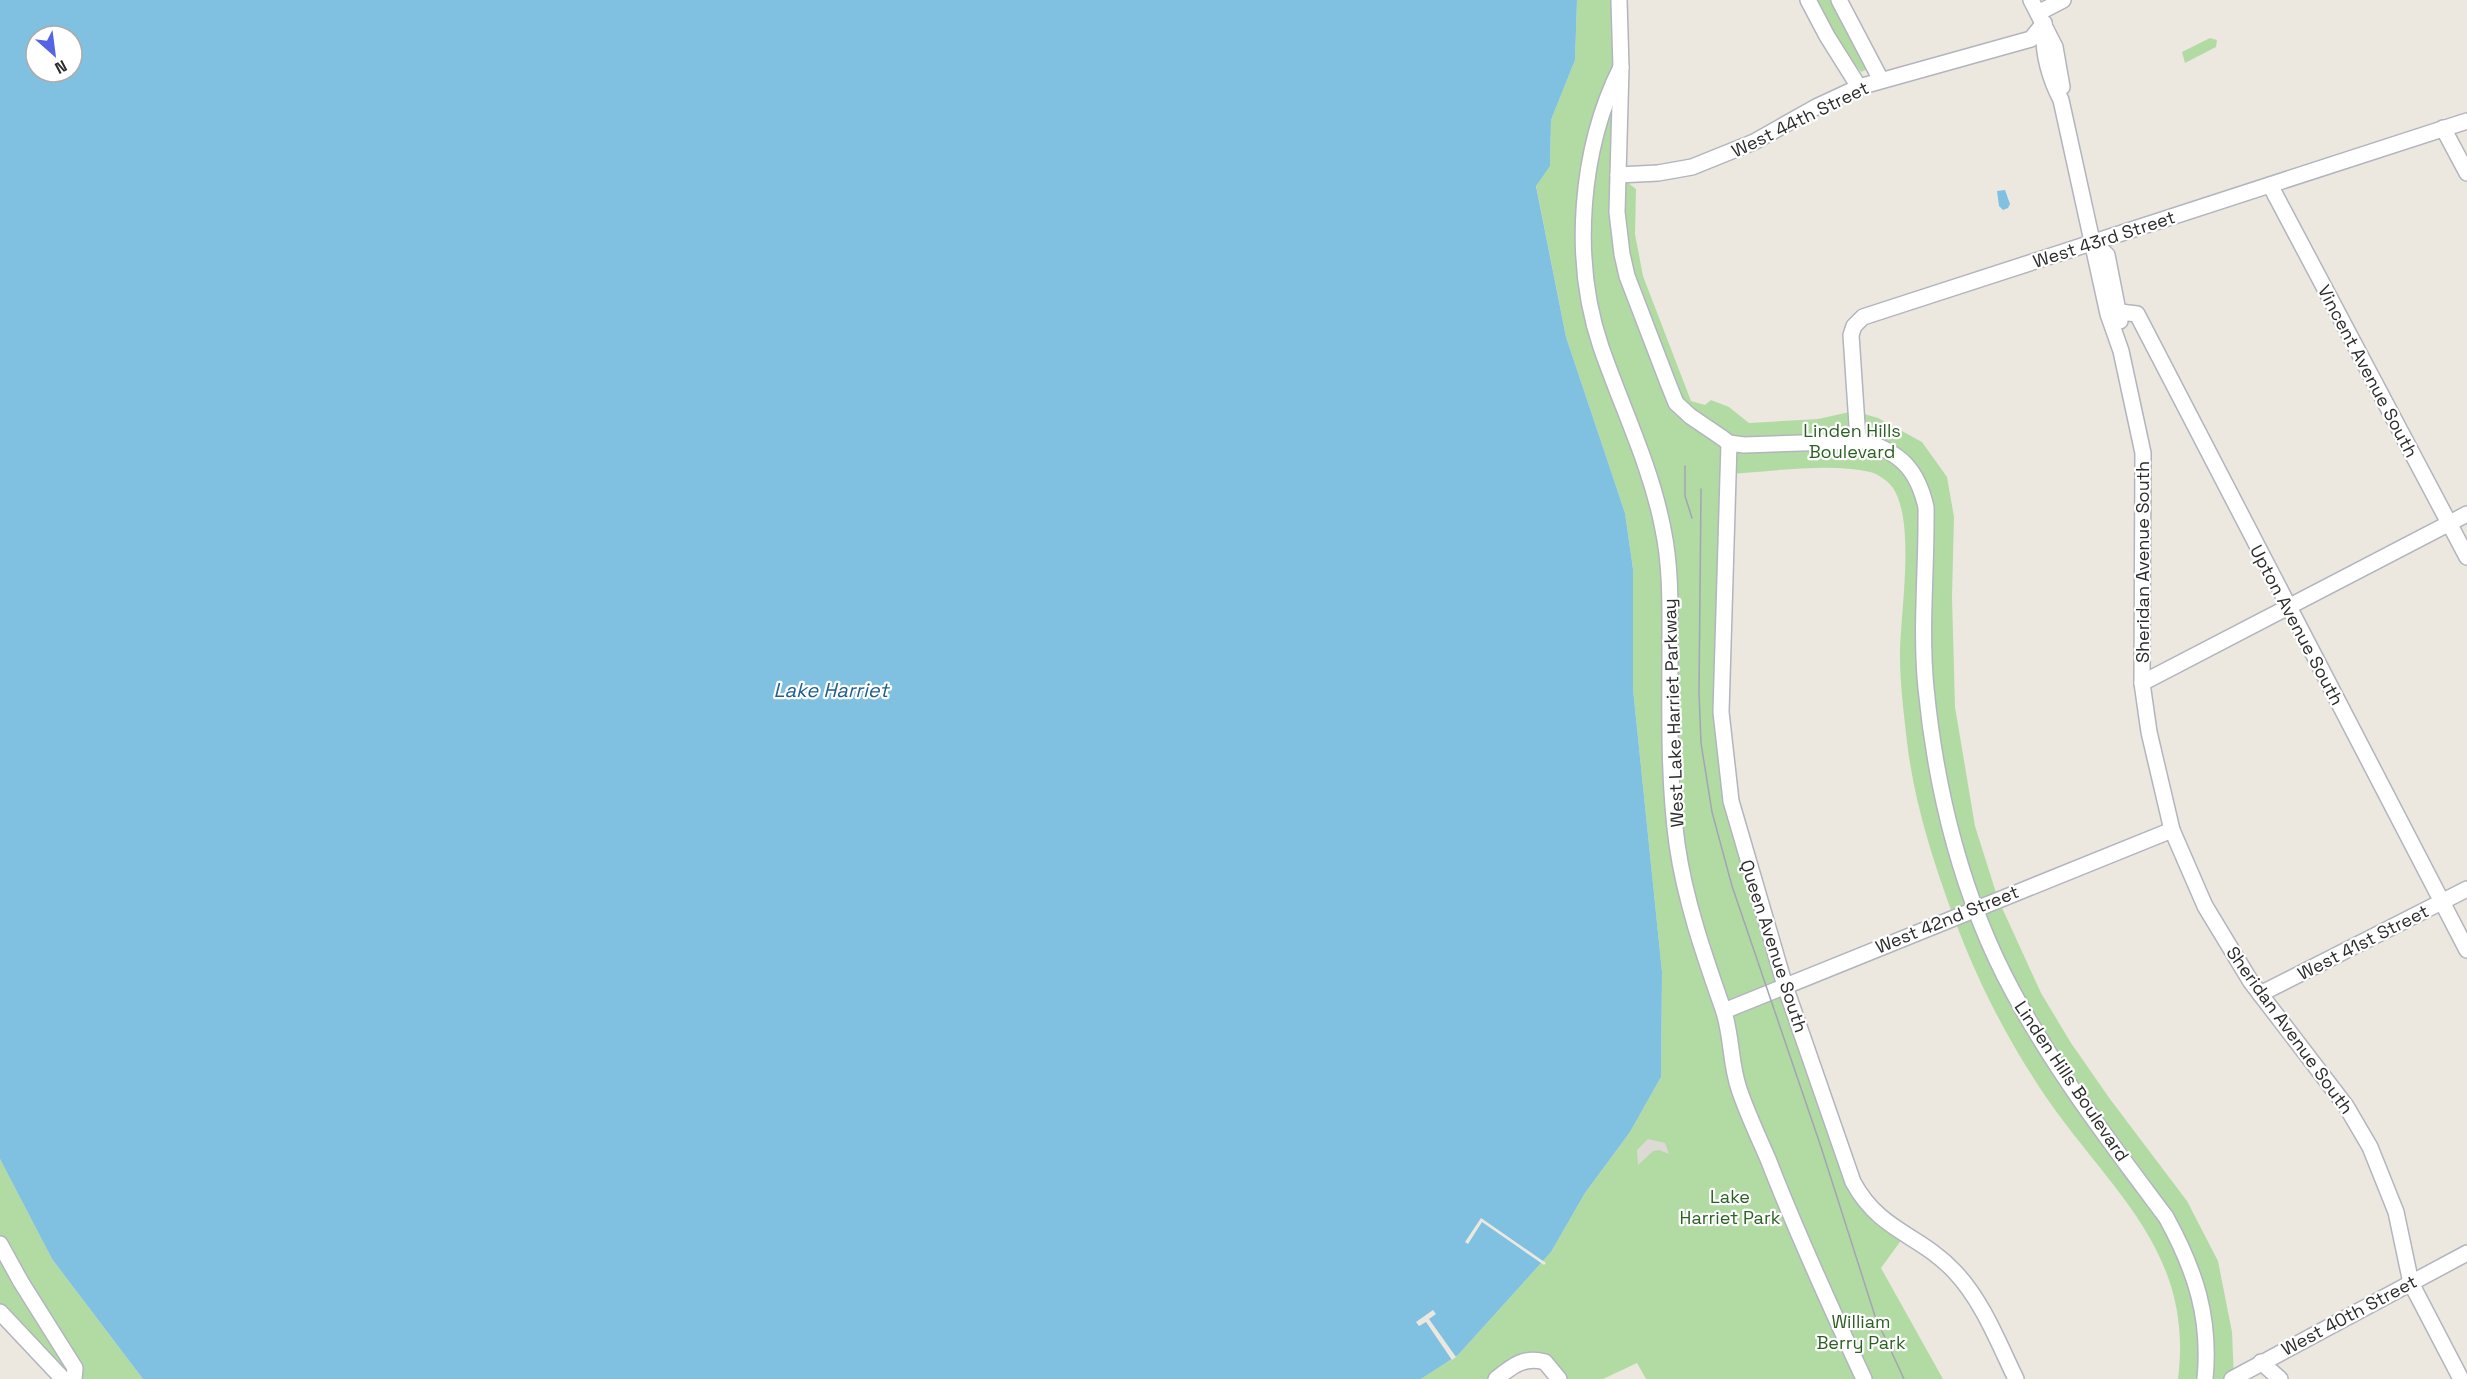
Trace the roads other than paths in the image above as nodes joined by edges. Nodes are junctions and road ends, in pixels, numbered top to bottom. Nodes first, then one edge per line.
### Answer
1 (1619, 0) edge
2 (1808, 0) edge
3 (1839, 0) edge
4 (2063, 0) edge
5 (2038, 12) edge
6 (1621, 67) junction
7 (1881, 80) junction
8 (1859, 87) junction
9 (2467, 121) edge
10 (2443, 128) junction
11 (2467, 173) edge
12 (1618, 175) junction
13 (2270, 185) junction
14 (2093, 242) junction
15 (2120, 312) junction
16 (2121, 351) junction
17 (1725, 440) junction
18 (1858, 440) junction
19 (2467, 514) edge
20 (2450, 523) junction
21 (2467, 557) edge
22 (2288, 608) junction
23 (2142, 683) junction
24 (2172, 830) junction
25 (2467, 889) edge
26 (2442, 902) junction
27 (1976, 908) junction
28 (2467, 950) edge
29 (1785, 986) junction
30 (2260, 994) junction
31 (1724, 1011) junction
32 (0, 1244) edge
33 (2467, 1253) edge
34 (2411, 1283) junction
35 (0, 1312) edge
36 (2261, 1362) junction
37 (63, 1379) edge
38 (74, 1379) edge
39 (1496, 1379) edge
40 (1559, 1379) edge
41 (1864, 1379) edge
42 (2016, 1379) edge
43 (2205, 1379) edge
44 (2232, 1379) edge
45 (2280, 1379) edge
46 (2461, 1379) edge

1 - 6 street, West Lake Harriet Parkway
2 - 8 street
3 - 7 street
4 - 5 street, West 44th Street
5 - 7 street, West 44th Street
5 - 14 street
6 - 12 street, West Lake Harriet Parkway
6 - 31 street, West Lake Harriet Parkway
7 - 8 street, West 44th Street
8 - 12 street, West 44th Street
9 - 10 street, West 43rd Street
10 - 11 street
10 - 13 street, West 43rd Street
12 - 17 street, West Lake Harriet Parkway, bridge
13 - 14 street, West 43rd Street
13 - 20 street, Vincent Avenue South
14 - 15 street, Sheridan Avenue South
14 - 16 street, Sheridan Avenue South
14 - 18 street, West 43rd Street
15 - 16 street, Sheridan Avenue South
15 - 22 street, Upton Avenue South
16 - 23 street, Sheridan Avenue South
17 - 18 street, Linden Hills Boulevard
17 - 29 street, Queen Avenue South
18 - 27 street, Linden Hills Boulevard
19 - 20 street
20 - 21 street, Vincent Avenue South
20 - 22 street
22 - 23 street
22 - 26 street, Upton Avenue South
23 - 24 street, Sheridan Avenue South
24 - 27 street, West 42nd Street
24 - 30 street, Sheridan Avenue South
25 - 26 street, West 41st Street
26 - 28 street, Upton Avenue South
26 - 30 street, West 41st Street
27 - 29 street, West 42nd Street
27 - 43 street, Linden Hills Boulevard
29 - 31 street, West 42nd Street
29 - 42 street, Queen Avenue South
30 - 34 street, Sheridan Avenue South
31 - 41 street, West Lake Harriet Parkway
32 - 38 street
33 - 34 street, West 40th Street
34 - 36 street, West 40th Street
34 - 46 street, Sheridan Avenue South
35 - 37 street
36 - 44 street, West 40th Street
36 - 45 street
39 - 40 street

